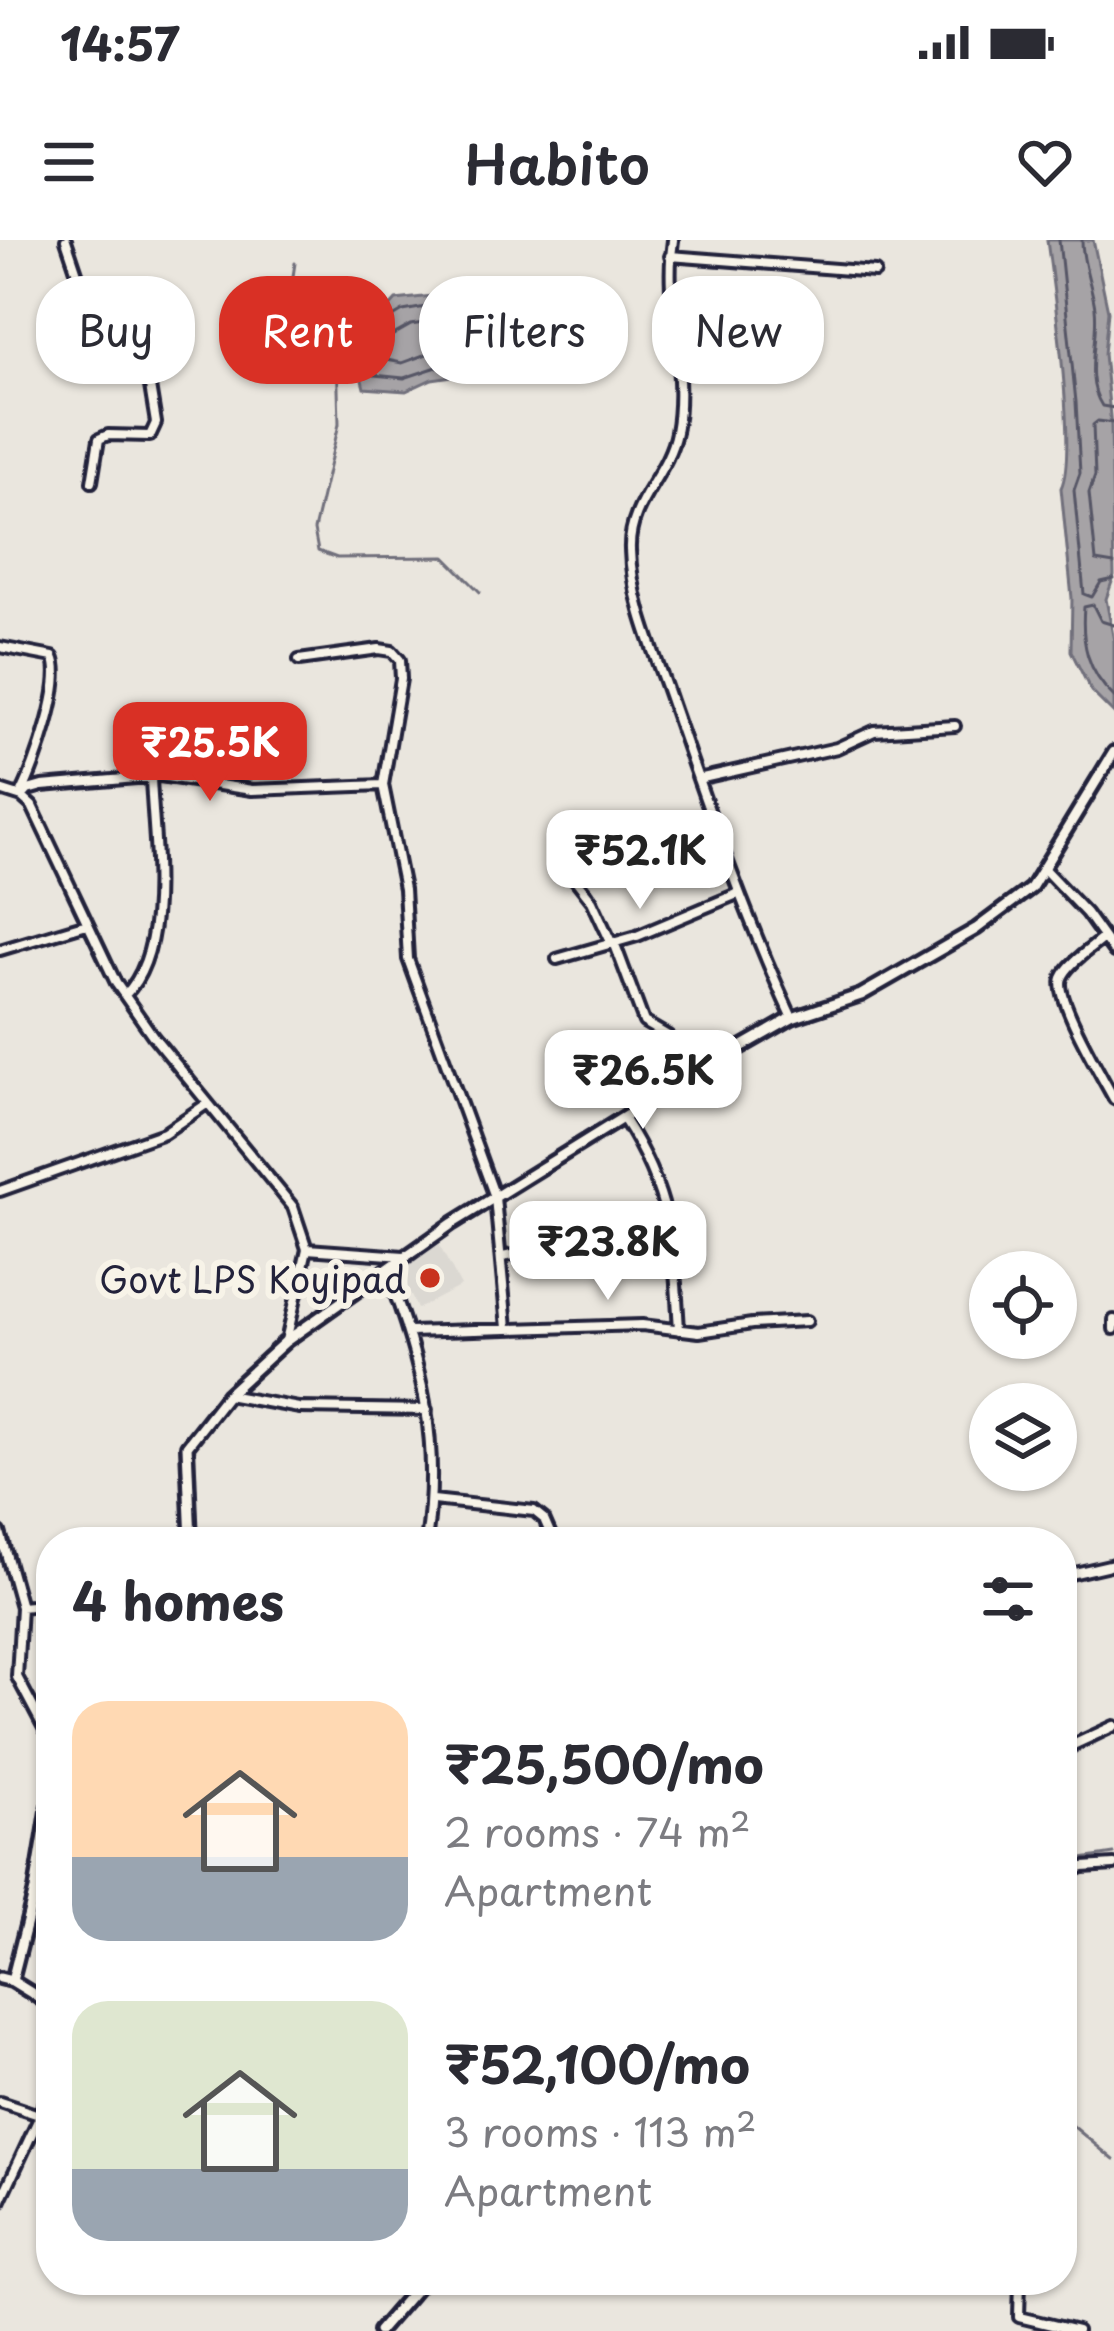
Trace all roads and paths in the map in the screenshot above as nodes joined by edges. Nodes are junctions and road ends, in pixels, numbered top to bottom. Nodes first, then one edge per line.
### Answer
1 (66, 240) edge
2 (673, 240) edge
3 (670, 256) junction
4 (875, 272) dead end
5 (92, 482) dead end
6 (0, 647) edge
7 (299, 661) dead end
8 (955, 726) dead end
9 (1114, 752) edge
10 (151, 777) junction
11 (698, 778) junction
12 (383, 785) junction
13 (0, 790) edge
14 (21, 796) junction
15 (557, 856) dead end
16 (1043, 868) junction
17 (737, 894) junction
18 (87, 924) junction
19 (1103, 938) junction
20 (613, 942) junction
21 (0, 950) edge
22 (1114, 952) edge
23 (556, 958) dead end
24 (124, 996) junction
25 (792, 1018) junction
26 (686, 1078) junction
27 (1114, 1099) edge
28 (208, 1103) junction
29 (623, 1118) junction
30 (0, 1191) edge
31 (495, 1197) junction
32 (673, 1238) junction
33 (307, 1249) junction
34 (405, 1256) junction
35 (503, 1257) junction
36 (386, 1270) junction
37 (807, 1321) dead end
38 (507, 1328) junction
39 (679, 1330) junction
40 (410, 1332) junction
41 (286, 1341) junction
42 (227, 1394) junction
43 (427, 1410) junction
44 (433, 1500) junction
45 (190, 1527) edge
46 (429, 1527) edge
47 (547, 1527) edge
48 (1, 1537) edge
49 (1114, 1564) edge
50 (1077, 1573) edge
51 (36, 1606) edge
52 (21, 1607) junction
53 (36, 1713) edge
54 (1114, 1726) edge
55 (1077, 1743) edge
56 (1114, 1865) edge
57 (1077, 1869) edge
58 (36, 1886) edge
59 (6, 1979) edge
60 (36, 1996) edge
61 (0, 2102) edge
62 (36, 2115) edge
63 (36, 2125) edge
64 (0, 2203) edge
65 (410, 2295) edge
66 (1020, 2295) edge
67 (379, 2331) edge
68 (1077, 2331) edge

1 - 5 street
2 - 3 street
3 - 4 street
3 - 11 street
6 - 14 street
7 - 12 street
8 - 11 street
9 - 16 street
10 - 12 street
10 - 14 street
10 - 24 street
11 - 17 street
12 - 31 street
13 - 14 street
14 - 18 street
15 - 20 street
16 - 19 street
16 - 25 street
17 - 20 street
17 - 25 street
18 - 21 street
18 - 24 street
19 - 22 street
19 - 27 street
20 - 23 street
20 - 26 street
24 - 28 street
25 - 26 street
26 - 29 street
28 - 30 street
28 - 33 street
29 - 31 street
29 - 32 street
31 - 34 street
31 - 35 street
32 - 35 street
32 - 39 street
33 - 34 street
33 - 41 street
34 - 36 street
35 - 38 street
36 - 40 street
36 - 41 street
37 - 39 street
38 - 39 street
38 - 40 street
40 - 43 street
41 - 42 street
42 - 43 street
42 - 45 street
43 - 44 street
44 - 46 street
44 - 47 street
48 - 52 street
49 - 50 street
51 - 52 street
52 - 53 street
54 - 55 street
56 - 57 street
58 - 59 street
59 - 60 street
61 - 62 street
63 - 64 street
65 - 67 street
66 - 68 street

